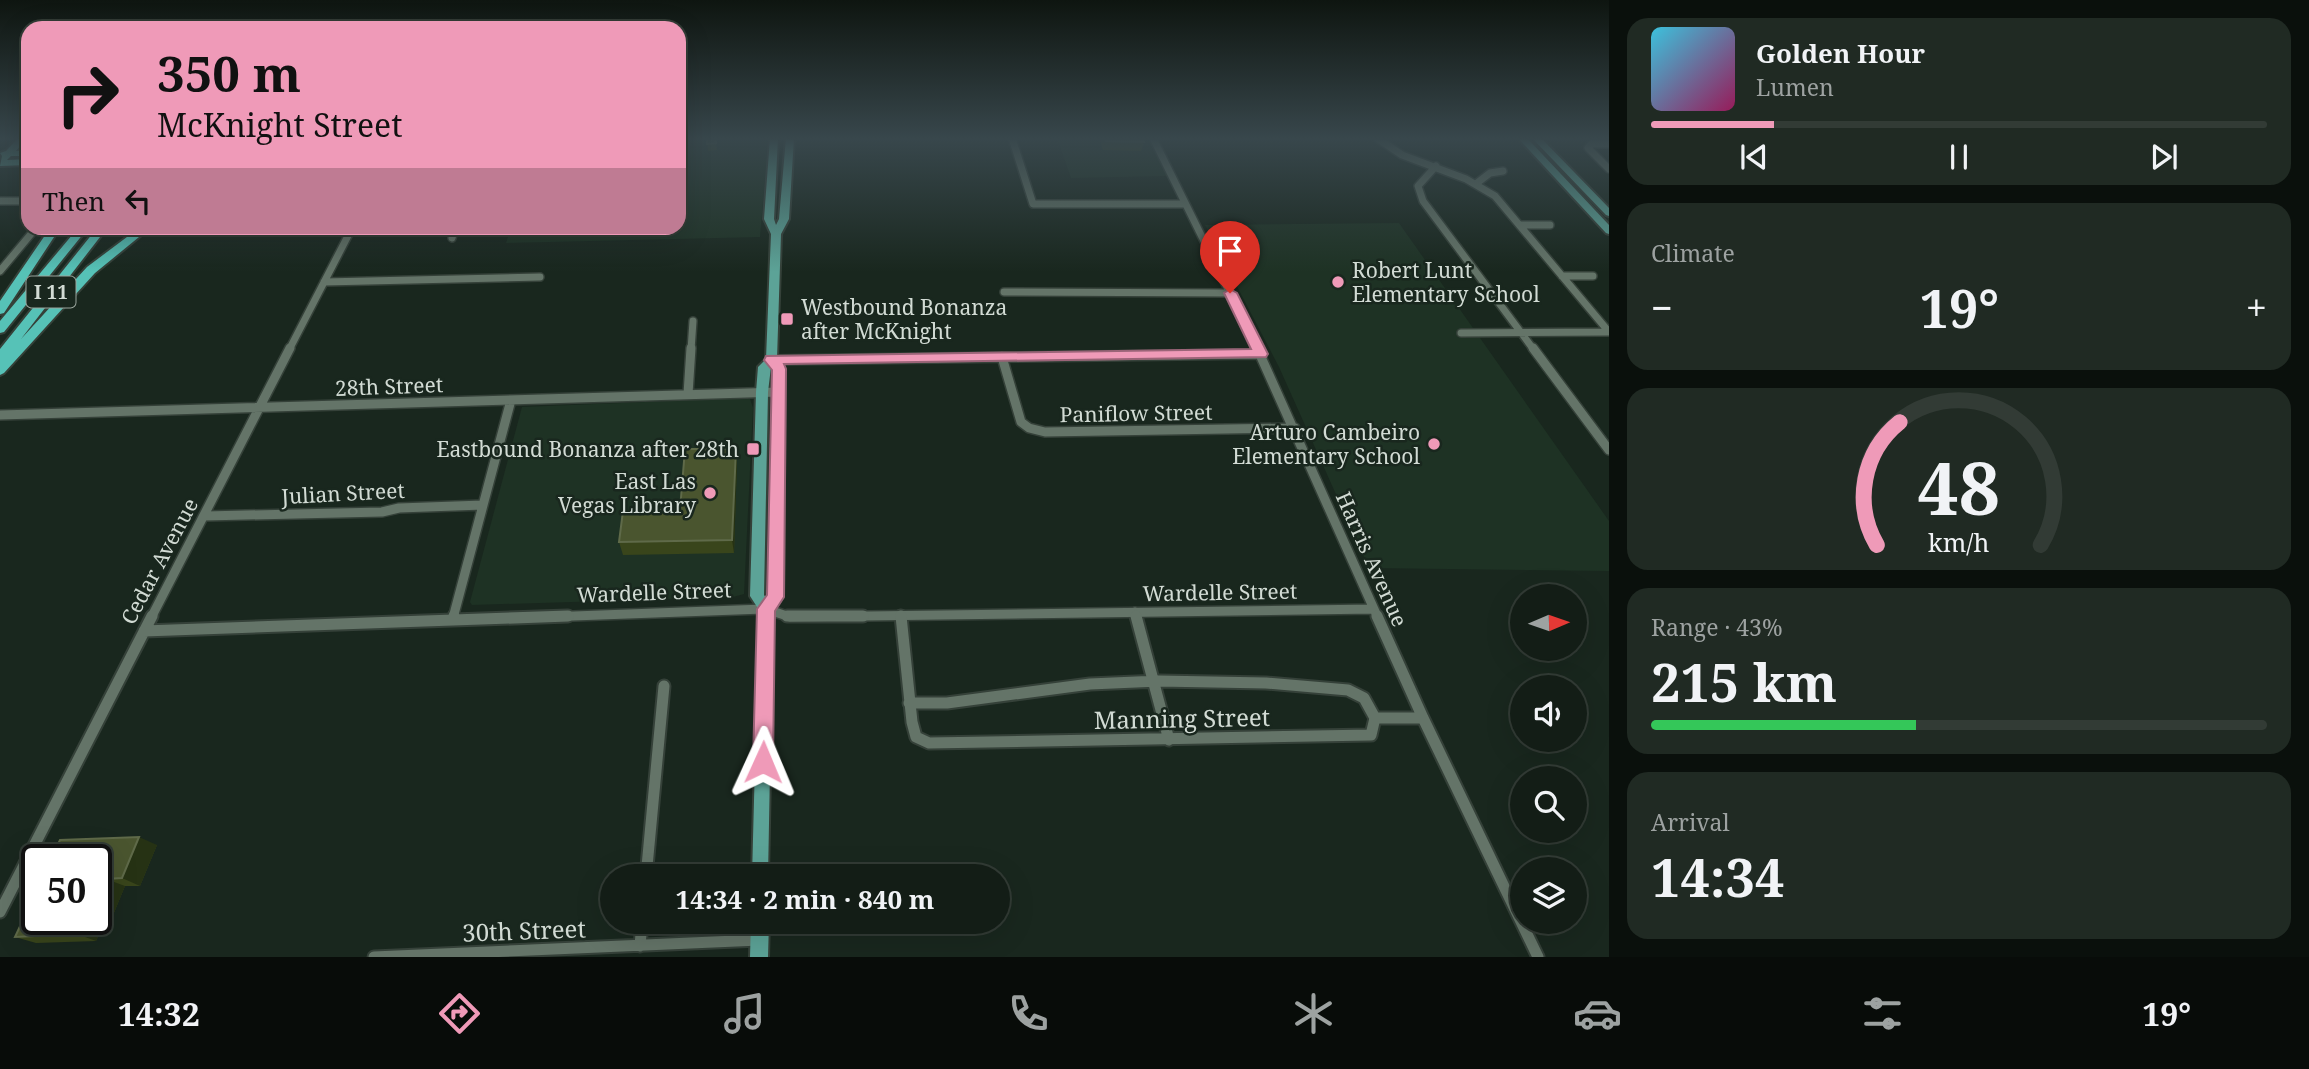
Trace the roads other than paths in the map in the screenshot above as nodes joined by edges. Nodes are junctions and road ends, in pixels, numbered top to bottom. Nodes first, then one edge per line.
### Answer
1 (771, 183) edge
2 (787, 183) edge
3 (1026, 183) edge
4 (1174, 183) edge
5 (1421, 183) edge
6 (1477, 183) edge
7 (1564, 183) edge
8 (1579, 183) edge
9 (771, 195) junction
10 (0, 201) edge
11 (21, 201) edge
12 (1184, 204) junction
13 (1609, 213) edge
14 (784, 219) junction
15 (1520, 225) junction
16 (1550, 225) dead end
17 (1609, 231) edge
18 (776, 234) junction
19 (30, 235) edge
20 (50, 235) edge
21 (77, 235) edge
22 (96, 235) edge
23 (136, 235) edge
24 (348, 235) edge
25 (453, 235) edge
26 (452, 238) dead end
27 (0, 271) edge
28 (1562, 276) junction
29 (1594, 276) dead end
30 (540, 277) dead end
31 (324, 282) junction
32 (1004, 292) dead end
33 (1230, 293) junction
34 (0, 310) edge
35 (693, 321) dead end
36 (0, 329) edge
37 (1461, 332) dead end
38 (1521, 332) junction
39 (1609, 332) edge
40 (1261, 354) junction
41 (0, 357) edge
42 (1002, 357) junction
43 (771, 360) junction
44 (0, 370) edge
45 (762, 392) junction
46 (779, 392) junction
47 (688, 394) junction
48 (511, 400) junction
49 (261, 407) junction
50 (4, 415) edge
51 (0, 424) edge
52 (1295, 428) junction
53 (1609, 450) edge
54 (483, 505) junction
55 (205, 516) junction
56 (766, 609) junction
57 (1374, 609) junction
58 (1135, 612) junction
59 (901, 616) junction
60 (453, 619) junction
61 (144, 631) junction
62 (1154, 681) junction
63 (664, 686) dead end
64 (909, 703) junction
65 (1375, 718) junction
66 (1423, 718) junction
67 (1169, 740) junction
68 (647, 864) edge
69 (761, 864) edge
70 (0, 912) edge
71 (641, 934) edge
72 (640, 946) junction
73 (759, 949) edge
74 (374, 957) edge
75 (1538, 957) edge

1 - 9 main road
2 - 14 main road
3 - 12 street
4 - 12 street, Harris Avenue
5 - 38 street
6 - 15 street
7 - 17 main road
8 - 13 main road
9 - 14 main road
9 - 18 main road
10 - 11 street
12 - 33 street, Harris Avenue
14 - 18 main road
15 - 16 street
15 - 28 street
18 - 43 main road
19 - 27 street
20 - 34 highway
21 - 36 highway, I 11
22 - 41 highway, I 11
23 - 44 highway
24 - 31 street, Cedar Avenue
25 - 26 street
28 - 29 street
28 - 39 street
30 - 31 street
31 - 49 street, Cedar Avenue
32 - 33 street
33 - 40 street, Harris Avenue
35 - 47 street
37 - 38 street
38 - 39 street
38 - 53 street
40 - 42 street
40 - 52 street, Harris Avenue
42 - 43 street
42 - 52 street, Paniflow Street
43 - 45 main road
43 - 46 main road
45 - 46 street, 28th Street
45 - 47 street, 28th Street
45 - 56 main road
46 - 56 main road
47 - 48 street, 28th Street
48 - 49 street, 28th Street
48 - 54 street
49 - 50 street, 28th Street
49 - 55 street, Cedar Avenue
50 - 51 street
52 - 57 street, Harris Avenue
54 - 55 street, Julian Street
54 - 60 street
55 - 61 street, Cedar Avenue
56 - 59 street, Wardelle Street
56 - 60 street, Wardelle Street
56 - 69 main road
57 - 58 street, Wardelle Street
57 - 66 street, Harris Avenue
58 - 59 street, Wardelle Street
58 - 62 street
59 - 64 street
60 - 61 street, Wardelle Street
61 - 70 street, Cedar Avenue
62 - 64 street
62 - 65 street
62 - 67 street
63 - 68 street
64 - 67 street, Manning Street
65 - 66 street
65 - 67 street, Manning Street
66 - 75 street, Harris Avenue
71 - 72 street
72 - 73 street, 30th Street
72 - 74 street, 30th Street

